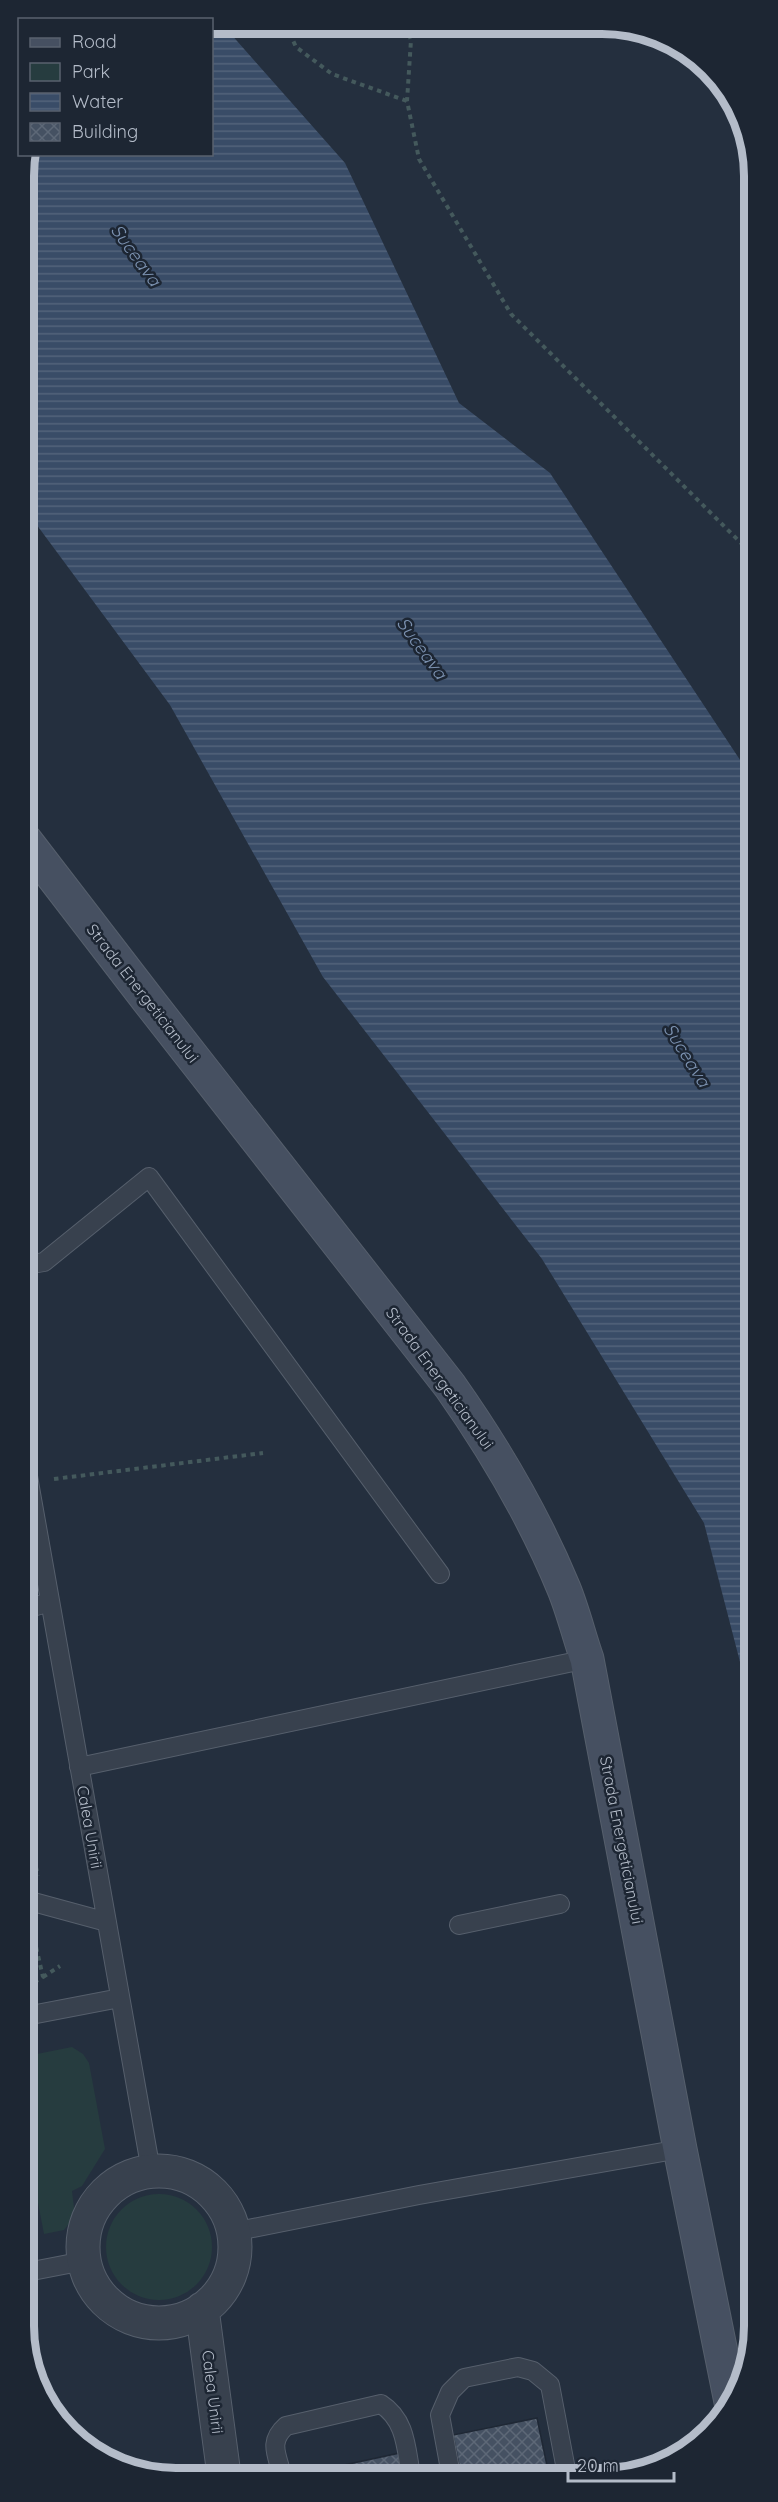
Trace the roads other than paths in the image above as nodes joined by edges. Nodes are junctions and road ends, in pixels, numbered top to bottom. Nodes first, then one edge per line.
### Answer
1 (35, 853) edge
2 (34, 1264) edge
3 (34, 1516) edge
4 (440, 1574) dead end
5 (50, 1602) junction
6 (34, 1607) edge
7 (587, 1659) junction
8 (79, 1767) junction
9 (34, 1902) edge
10 (560, 1904) dead end
11 (106, 1922) junction
12 (459, 1925) dead end
13 (120, 1998) junction
14 (34, 2014) edge
15 (680, 2149) junction
16 (151, 2171) junction
17 (233, 2232) junction
18 (84, 2261) junction
19 (34, 2271) edge
20 (202, 2309) junction
21 (728, 2389) edge
22 (223, 2468) edge
23 (280, 2468) edge
24 (410, 2468) edge
25 (450, 2468) edge
26 (566, 2468) edge

1 - 7 street, Strada Energeticianului
2 - 4 lane
3 - 5 lane, Calea Unirii
5 - 6 lane
5 - 8 lane, Calea Unirii
7 - 8 lane
7 - 15 street, Strada Energeticianului
8 - 11 lane, Calea Unirii
9 - 11 lane
10 - 12 lane
11 - 13 lane, Calea Unirii
13 - 14 lane
13 - 16 lane, Calea Unirii
15 - 17 lane
15 - 21 street, Strada Energeticianului
16 - 17 street
16 - 18 street
17 - 20 street
18 - 19 lane
18 - 20 street
20 - 22 street, Calea Unirii
23 - 24 lane
25 - 26 lane

